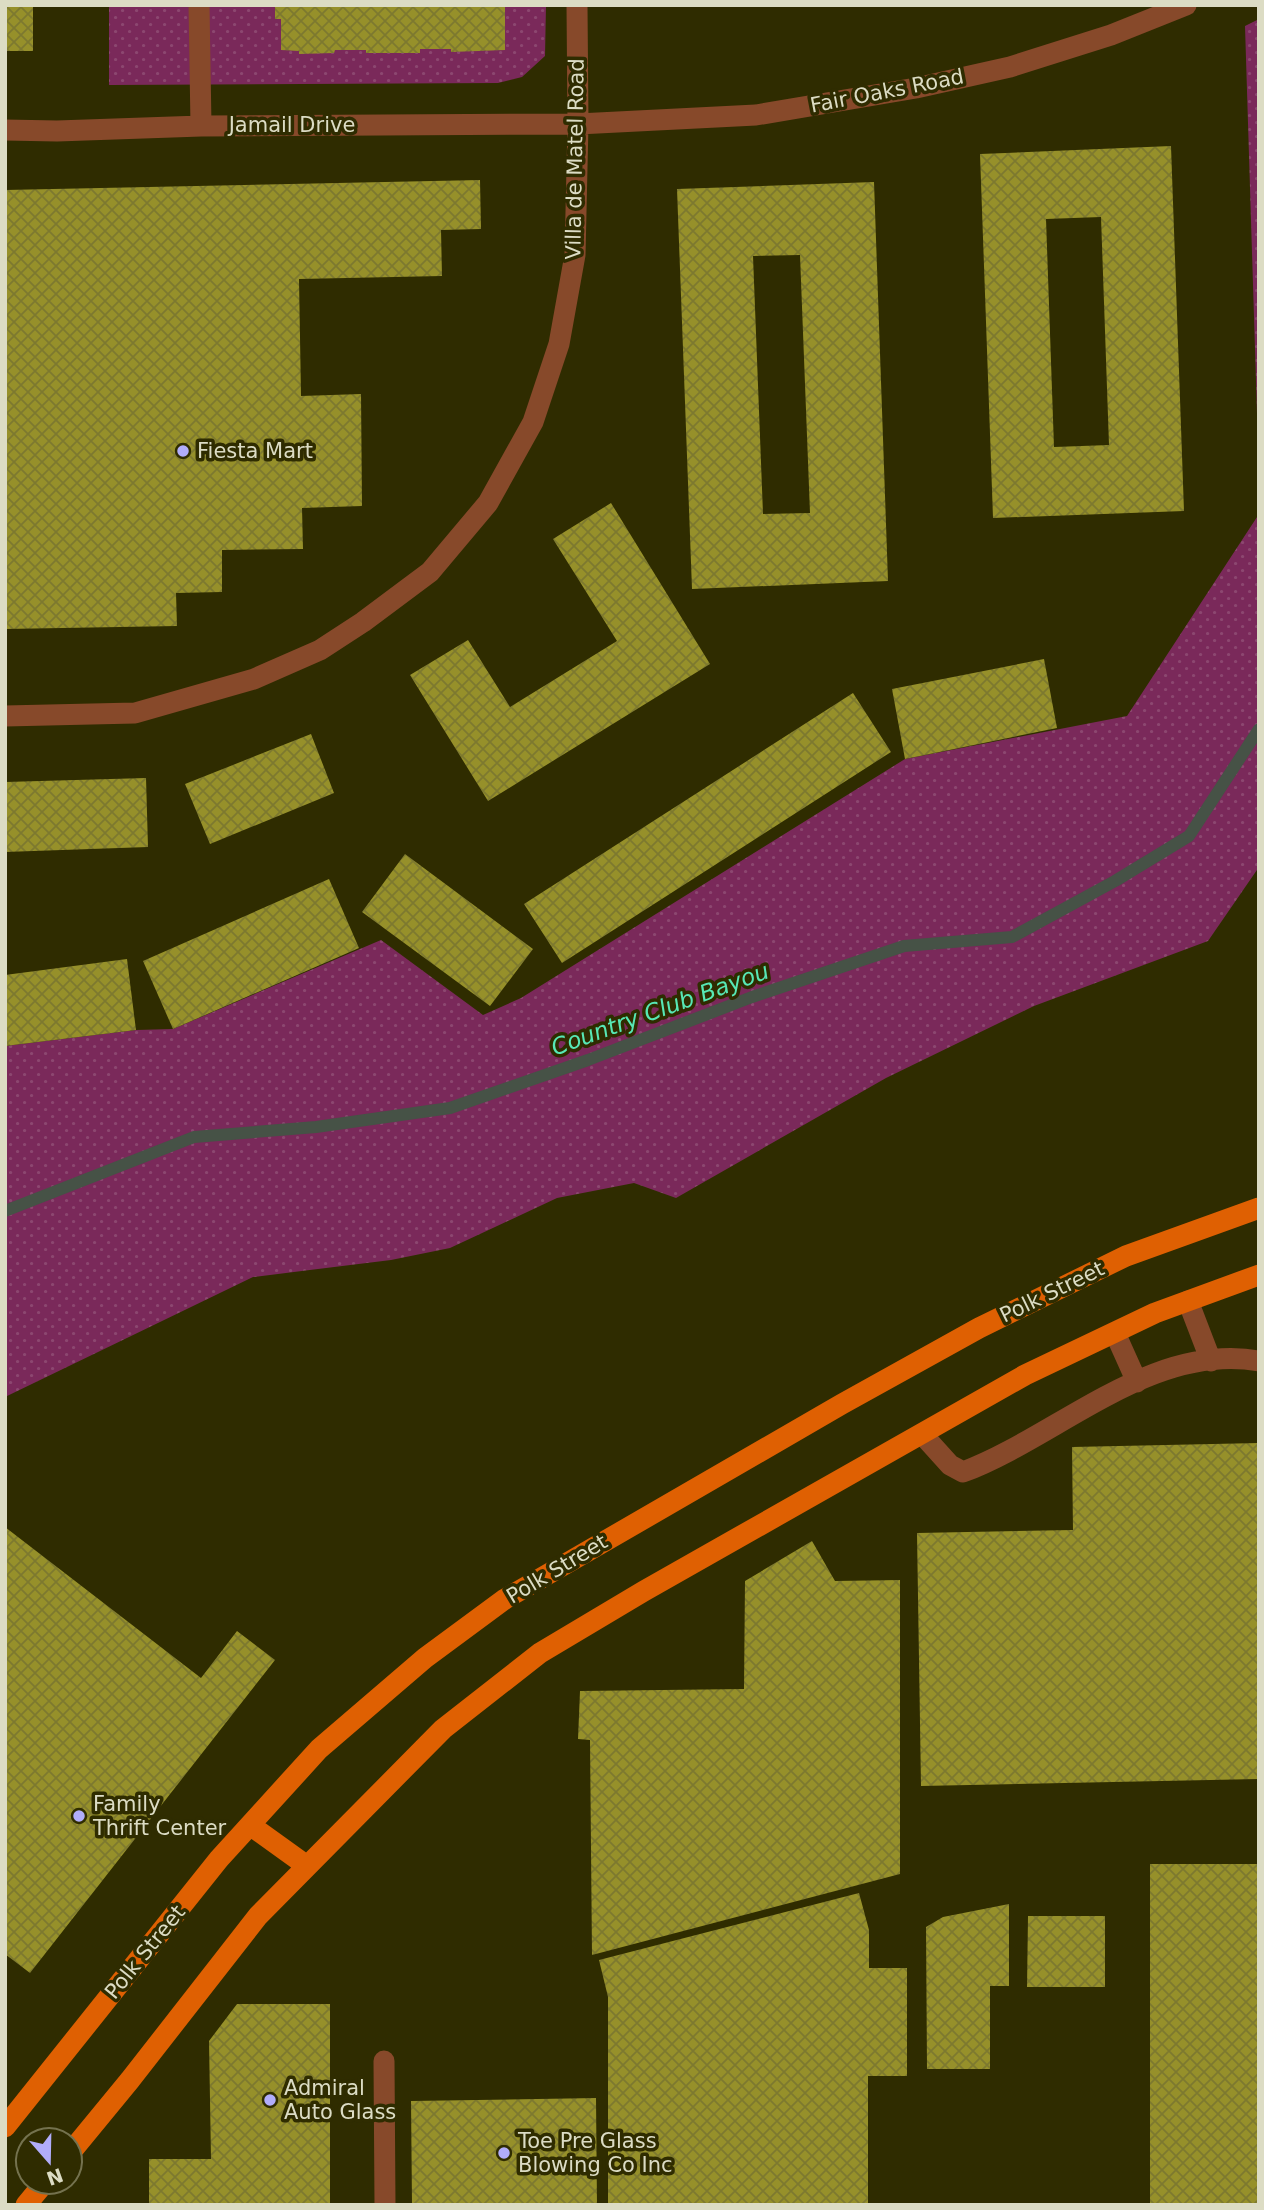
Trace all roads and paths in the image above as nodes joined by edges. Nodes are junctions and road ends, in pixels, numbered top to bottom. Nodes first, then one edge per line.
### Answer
1 (199, 5) edge
2 (577, 5) edge
3 (1185, 5) edge
4 (578, 124) junction
5 (201, 126) junction
6 (5, 130) edge
7 (5, 716) edge
8 (1259, 1208) edge
9 (1259, 1275) edge
10 (1188, 1301) junction
11 (1115, 1333) junction
12 (1211, 1361) junction
13 (1259, 1361) edge
14 (1137, 1382) junction
15 (922, 1434) junction
16 (250, 1825) junction
17 (307, 1866) junction
18 (384, 2060) dead end
19 (5, 2127) edge
20 (84, 2135) edge
21 (385, 2205) edge

1 - 5 street
2 - 4 street, Villa de Matel Road
3 - 4 street, Fair Oaks Road
4 - 5 street, Jamail Drive
4 - 7 street, Villa de Matel Road
5 - 6 street, Jamail Drive
8 - 16 main road, Polk Street
9 - 10 main road
10 - 11 main road
10 - 12 street
11 - 14 street
11 - 15 main road
12 - 13 street
12 - 14 street
14 - 15 street
15 - 17 main road
16 - 17 main road
16 - 19 main road, Polk Street
17 - 20 main road
18 - 21 street

